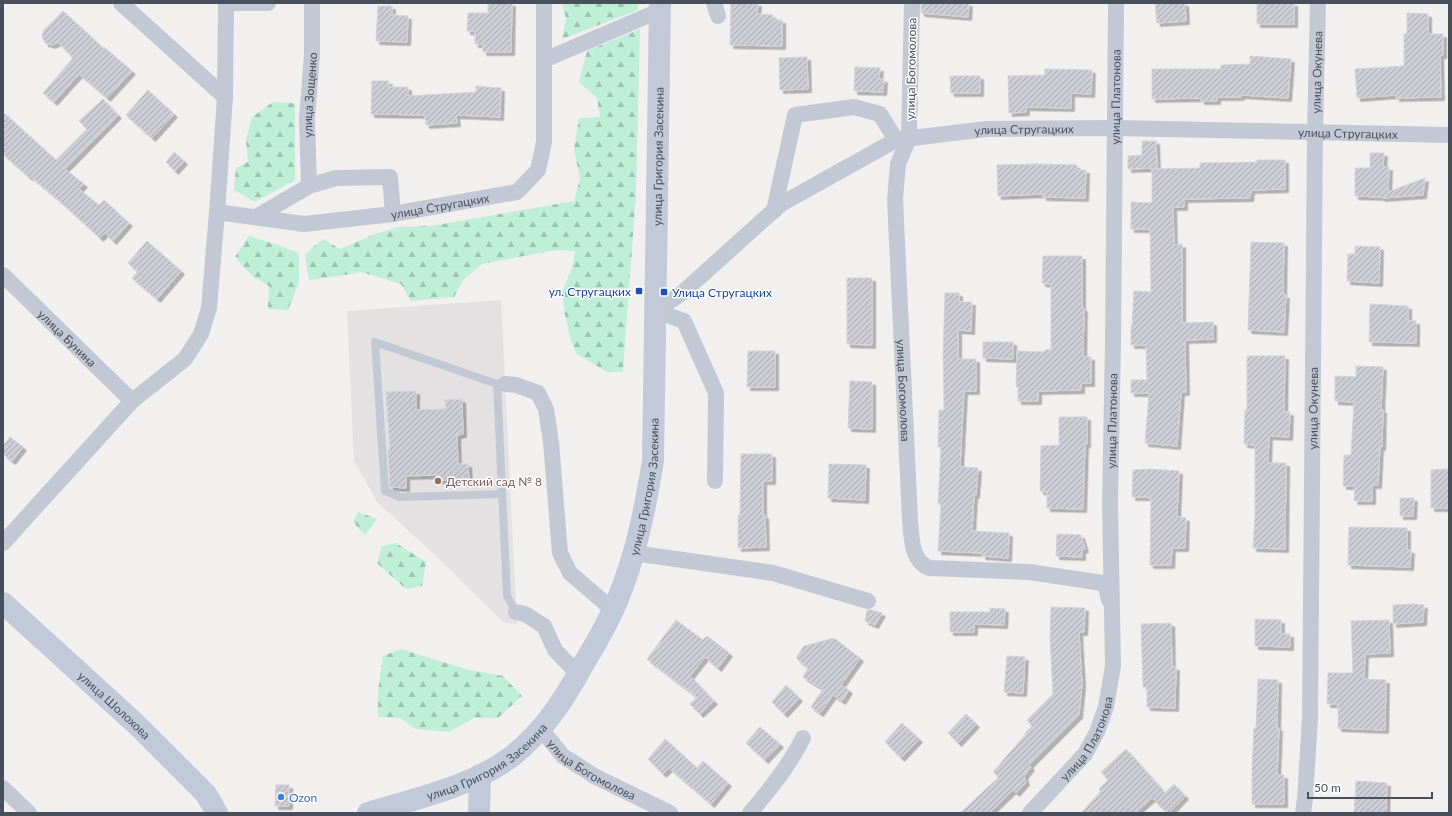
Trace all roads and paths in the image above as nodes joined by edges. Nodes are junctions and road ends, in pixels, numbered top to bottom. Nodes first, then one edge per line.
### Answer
1 (121, 3) edge
2 (226, 3) edge
3 (268, 3) edge
4 (312, 3) edge
5 (544, 3) edge
6 (912, 3) edge
7 (1116, 3) edge
8 (1318, 3) edge
9 (660, 7) edge
10 (544, 60) junction
11 (225, 97) junction
12 (1115, 128) junction
13 (1315, 133) junction
14 (1449, 135) edge
15 (903, 139) junction
16 (309, 186) junction
17 (217, 212) junction
18 (774, 212) junction
19 (393, 214) junction
20 (256, 217) junction
21 (3, 275) edge
22 (656, 311) junction
23 (501, 384) junction
24 (132, 401) junction
25 (715, 480) dead end
26 (502, 494) junction
27 (1110, 529) junction
28 (3, 543) edge
29 (634, 553) junction
30 (1093, 581) junction
31 (868, 601) dead end
32 (3, 603) edge
33 (613, 610) junction
34 (516, 612) joint
35 (1112, 612) junction
36 (578, 674) junction
37 (541, 729) junction
38 (803, 738) dead end
39 (480, 775) junction
40 (3, 788) edge
41 (29, 813) edge
42 (217, 813) edge
43 (368, 813) edge
44 (479, 813) edge
45 (670, 813) edge
46 (750, 813) edge
47 (1030, 813) edge
48 (1303, 813) edge

1 - 11 street
2 - 3 street
2 - 11 street
4 - 16 street, улица Зощенко
5 - 10 street
6 - 15 street, улица Богомолова
7 - 12 street, улица Платонова
8 - 13 street, улица Окунева
9 - 10 street
9 - 22 main road, улица Григория Засекина
10 - 19 street, улица Стругацких
11 - 17 street
12 - 13 street, улица Стругацких
12 - 15 street, улица Стругацких
12 - 27 street, улица Платонова
13 - 14 street, улица Стругацких
13 - 48 street, улица Окунева
15 - 18 street, улица Стругацких
15 - 18 street
15 - 30 street, улица Богомолова
16 - 19 street
16 - 20 street
17 - 20 street, улица Стругацких
17 - 24 street
18 - 22 street, улица Стругацких
19 - 20 street, улица Стругацких
21 - 24 street, улица Бунина
22 - 25 street
22 - 29 main road, улица Григория Засекина
23 - 26 lane
23 - 26 lane
23 - 33 street
24 - 28 street
26 - 34 lane
27 - 30 street
27 - 35 street, улица Платонова
29 - 31 street
29 - 33 main road, улица Григория Засекина
30 - 35 street, улица Богомолова
32 - 42 main road, улица Шолохова
33 - 36 main road, улица Григория Засекина
34 - 36 street
35 - 47 street, улица Платонова
36 - 37 main road, улица Григория Засекина
37 - 39 main road, улица Григория Засекина
37 - 45 street, улица Богомолова
38 - 46 street
39 - 43 main road, улица Григория Засекина
39 - 44 main road
40 - 41 street

